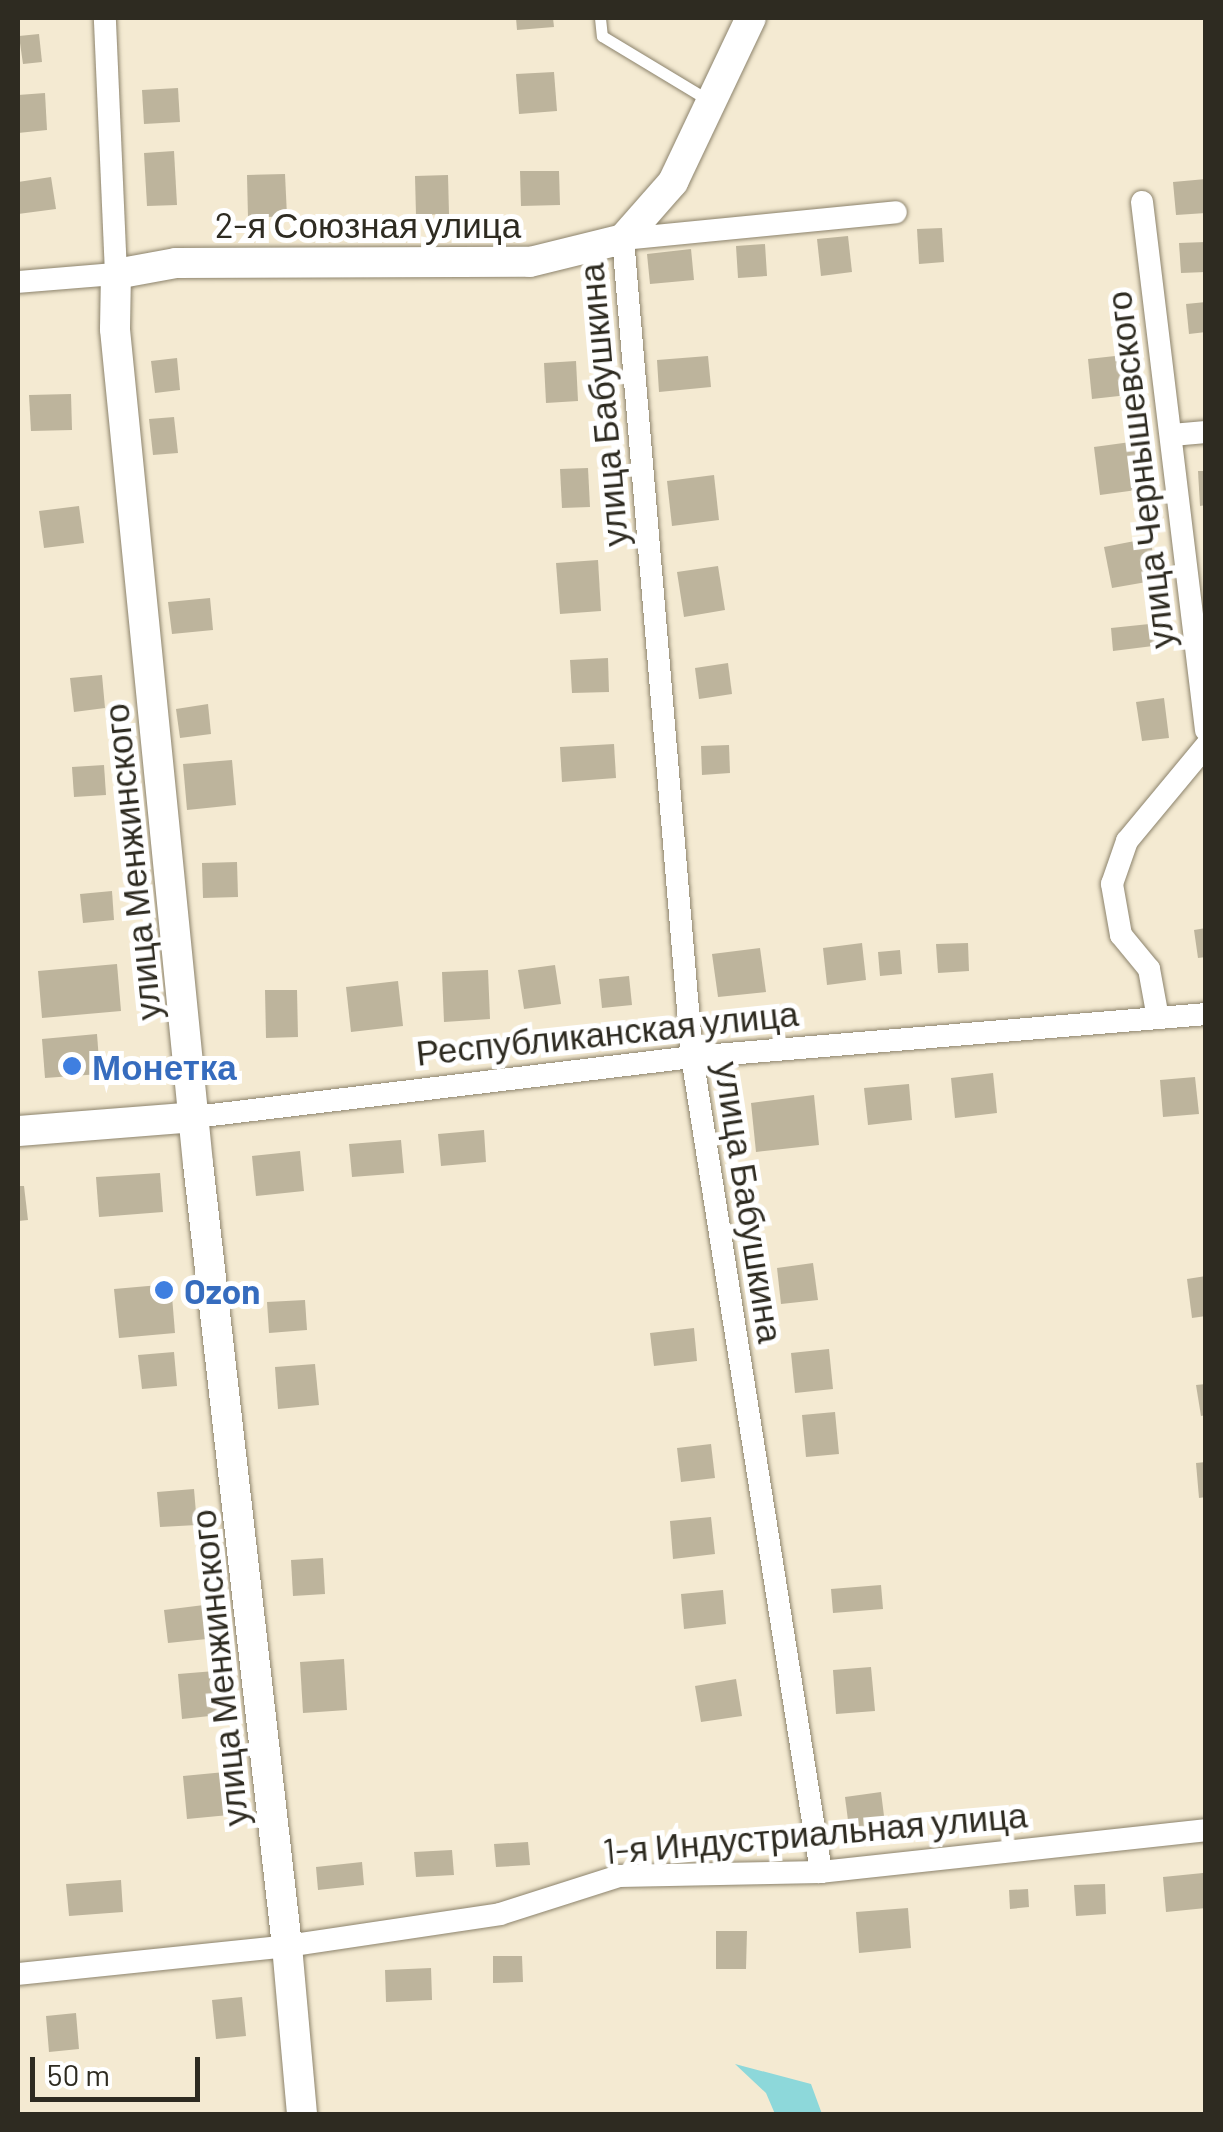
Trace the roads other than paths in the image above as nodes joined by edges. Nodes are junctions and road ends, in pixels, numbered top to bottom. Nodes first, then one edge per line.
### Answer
1 (105, 18) edge
2 (600, 18) edge
3 (751, 18) edge
4 (711, 102) junction
5 (1142, 202) dead end
6 (896, 212) dead end
7 (623, 239) junction
8 (116, 274) junction
9 (18, 282) edge
10 (1206, 432) edge
11 (1172, 435) junction
12 (1206, 730) edge
13 (1206, 746) edge
14 (1206, 1014) edge
15 (1158, 1018) junction
16 (692, 1057) junction
17 (195, 1117) junction
18 (18, 1130) edge
19 (1206, 1830) edge
20 (820, 1872) junction
21 (287, 1946) junction
22 (18, 1974) edge
23 (302, 2114) edge

1 - 8 street, улица Менжинского
2 - 4 lane
3 - 4 main road
4 - 7 main road
5 - 11 street, улица Чернышевского
6 - 7 street, 2-я Союзная улица
7 - 8 main road, 2-я Союзная улица
7 - 16 street, улица Бабушкина
8 - 9 street, 2-я Союзная улица
8 - 17 main road, улица Менжинского
10 - 11 street
11 - 12 street, улица Чернышевского
13 - 15 street
14 - 15 street, Республиканская улица
15 - 16 street, Республиканская улица
16 - 17 street, Республиканская улица
16 - 20 street, улица Бабушкина
17 - 18 main road, Республиканская улица
17 - 21 main road, улица Менжинского
19 - 20 street, 1-я Индустриальная улица
20 - 21 street, 1-я Индустриальная улица
21 - 22 street, 1-я Индустриальная улица
21 - 23 main road, улица Менжинского

